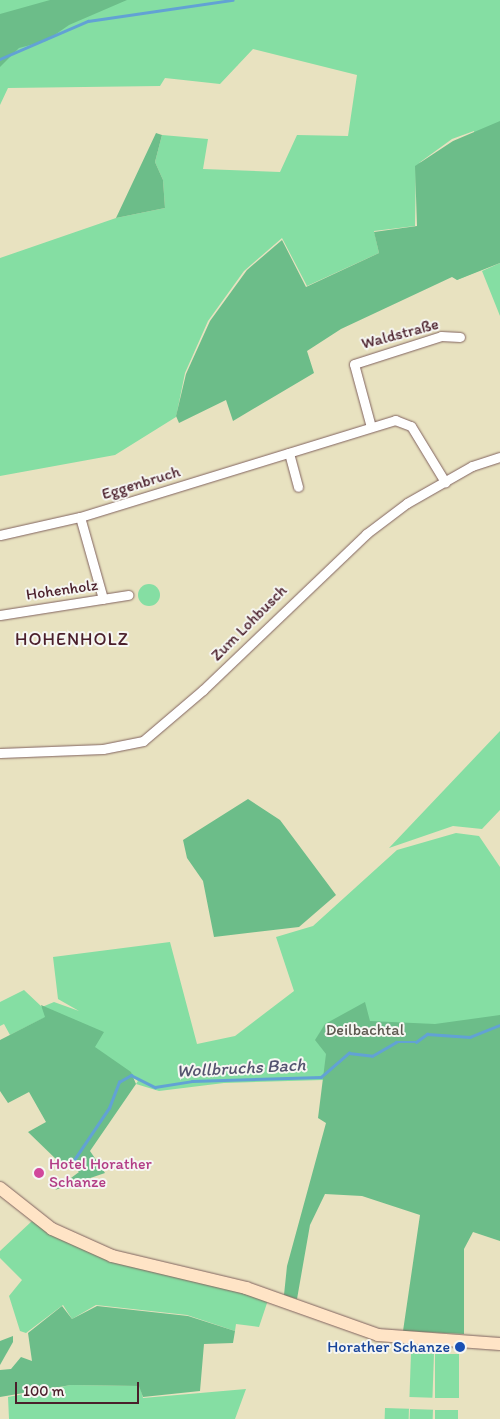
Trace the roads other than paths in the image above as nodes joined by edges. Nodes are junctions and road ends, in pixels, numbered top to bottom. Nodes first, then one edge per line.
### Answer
1 (460, 336) dead end
2 (371, 427) junction
3 (289, 453) junction
4 (500, 457) edge
5 (445, 482) junction
6 (298, 486) dead end
7 (80, 517) junction
8 (0, 535) edge
9 (128, 595) dead end
10 (104, 599) junction
11 (0, 615) edge
12 (0, 753) edge
13 (0, 1188) edge
14 (500, 1344) edge

1 - 2 street, Waldstraße
2 - 3 street, Eggenbruch
2 - 5 street, Eggenbruch
3 - 6 street
3 - 7 street, Eggenbruch
4 - 5 street, Zum Lohbusch
5 - 12 street, Zum Lohbusch
7 - 8 street, Eggenbruch
7 - 10 street
9 - 10 street, Hohenholz
10 - 11 street, Hohenholz
13 - 14 main road

